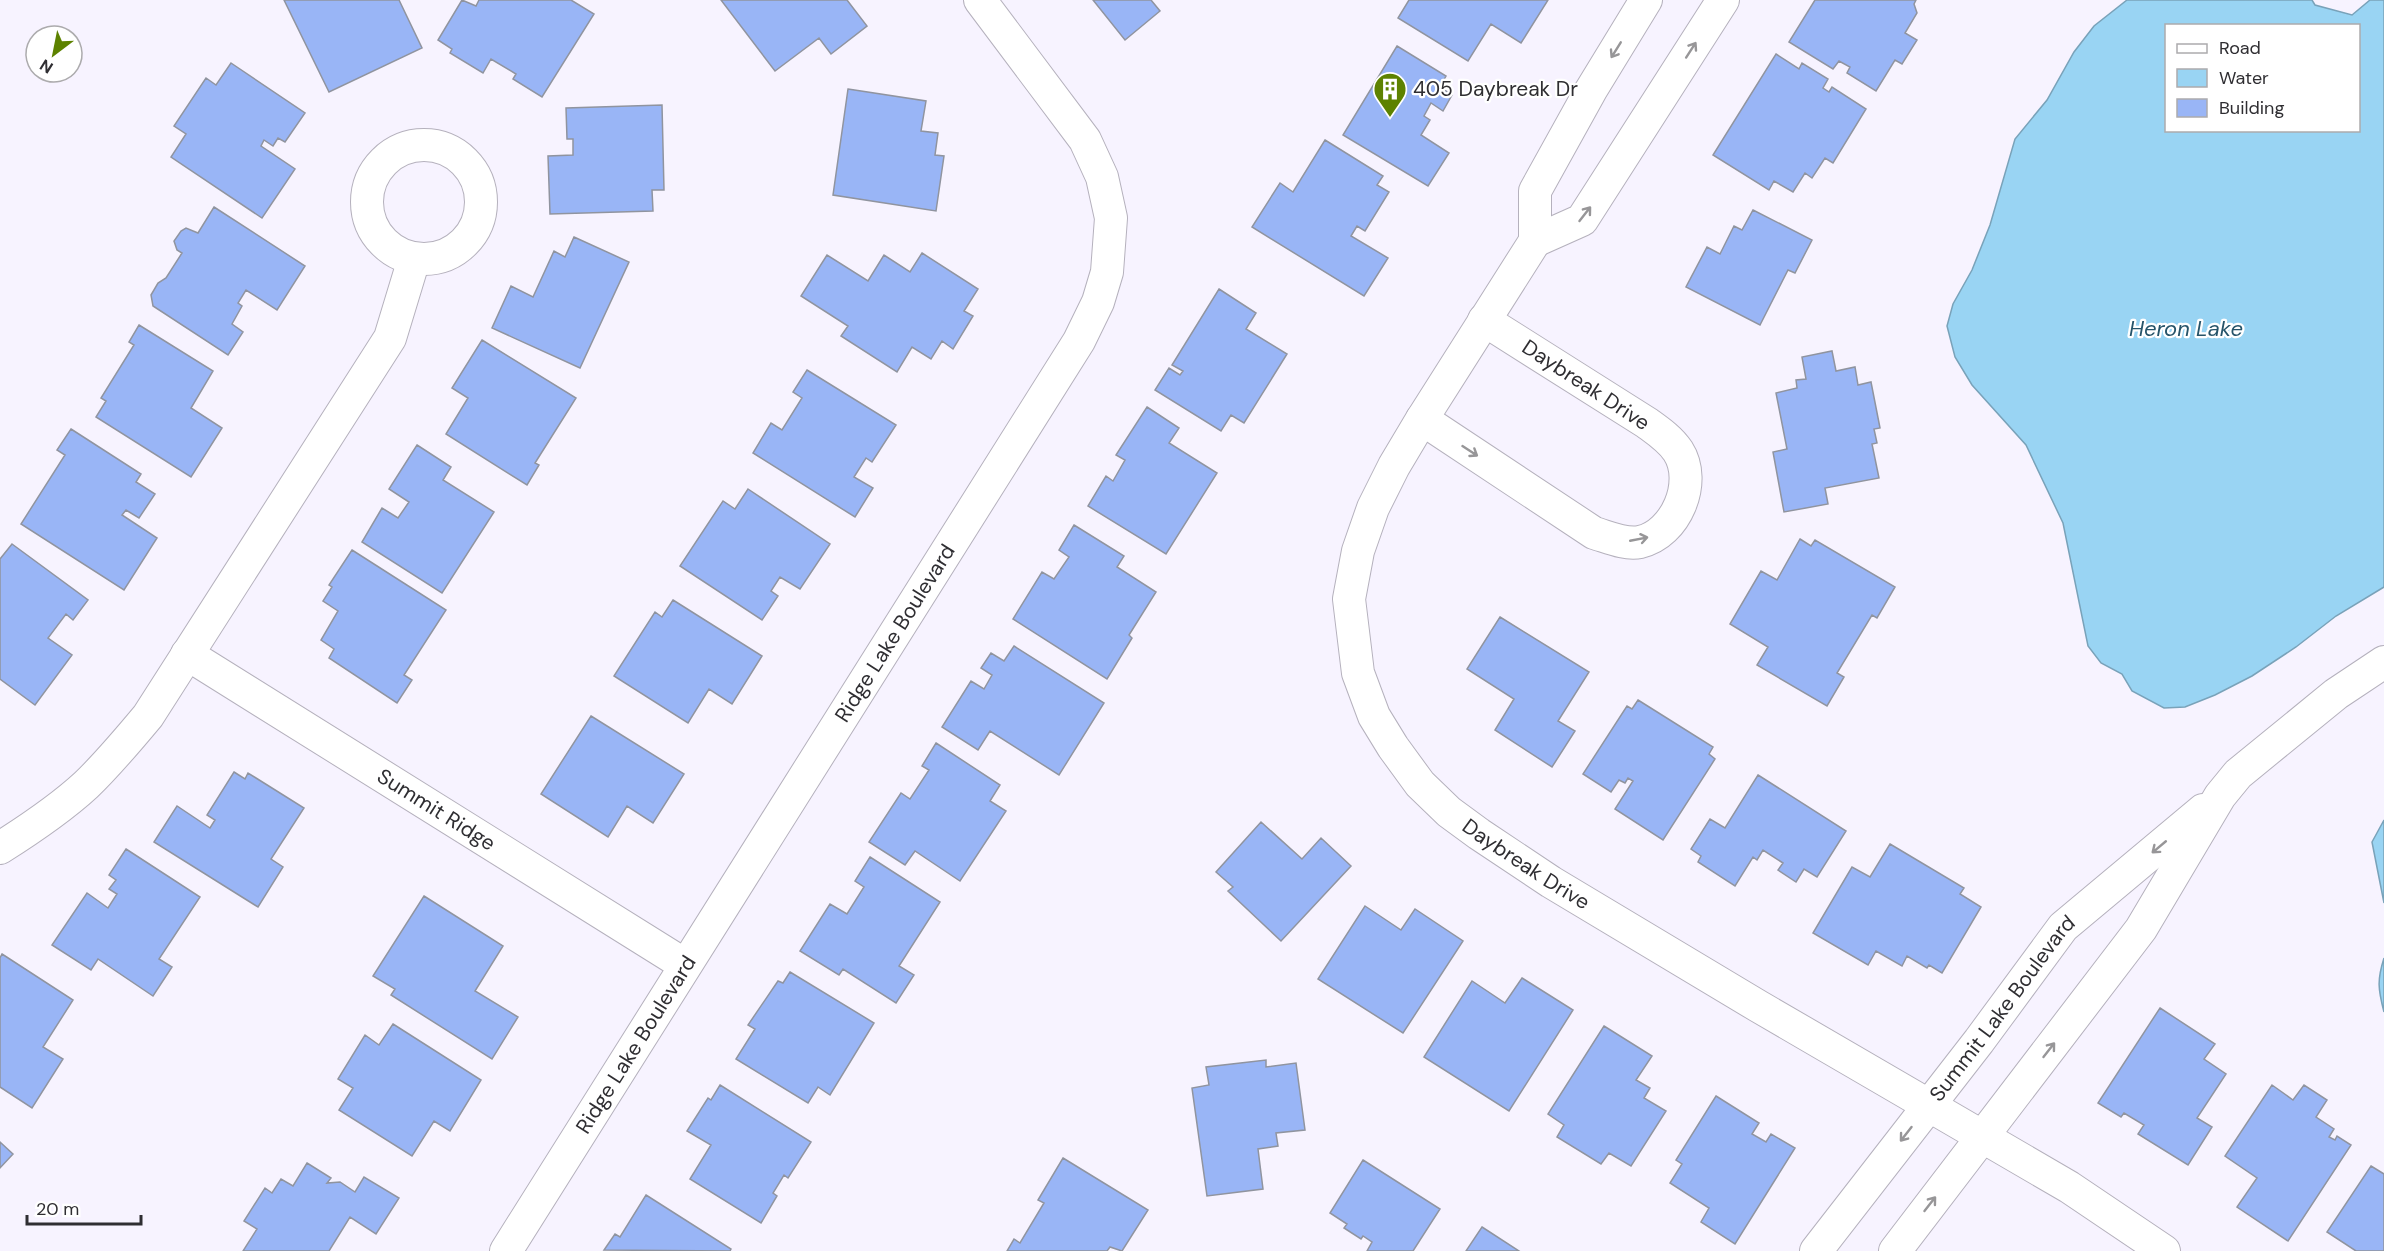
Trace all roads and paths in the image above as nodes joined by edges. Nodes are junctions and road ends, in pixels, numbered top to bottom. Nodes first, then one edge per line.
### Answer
1 (980, 0) edge
2 (1646, 0) edge
3 (1723, 0) edge
4 (1535, 241) junction
5 (414, 259) dead end
6 (1484, 320) junction
7 (1422, 419) junction
8 (187, 654) junction
9 (2384, 662) edge
10 (2220, 796) junction
11 (0, 848) edge
12 (686, 965) junction
13 (1928, 1106) junction
14 (1982, 1137) junction
15 (506, 1251) edge
16 (1816, 1251) edge
17 (1895, 1251) edge
18 (2164, 1251) edge

1 - 12 street, Ridge Lake Boulevard
2 -> 4 street
4 -> 3 street
4 - 6 street, Daybreak Drive
5 - 8 street
6 - 7 street, Daybreak Drive
7 -> 6 street, Daybreak Drive
7 - 13 street, Daybreak Drive
8 - 11 street
8 - 12 street, Summit Ridge
9 - 10 street, Summit Lake Boulevard
10 -> 13 street, Summit Lake Boulevard
14 -> 10 street, Summit Lake Boulevard
12 - 15 street, Ridge Lake Boulevard
13 - 14 street, Daybreak Drive
13 -> 16 street, Summit Lake Boulevard
17 -> 14 street, Summit Lake Boulevard
14 - 18 street, Daybreak Drive

